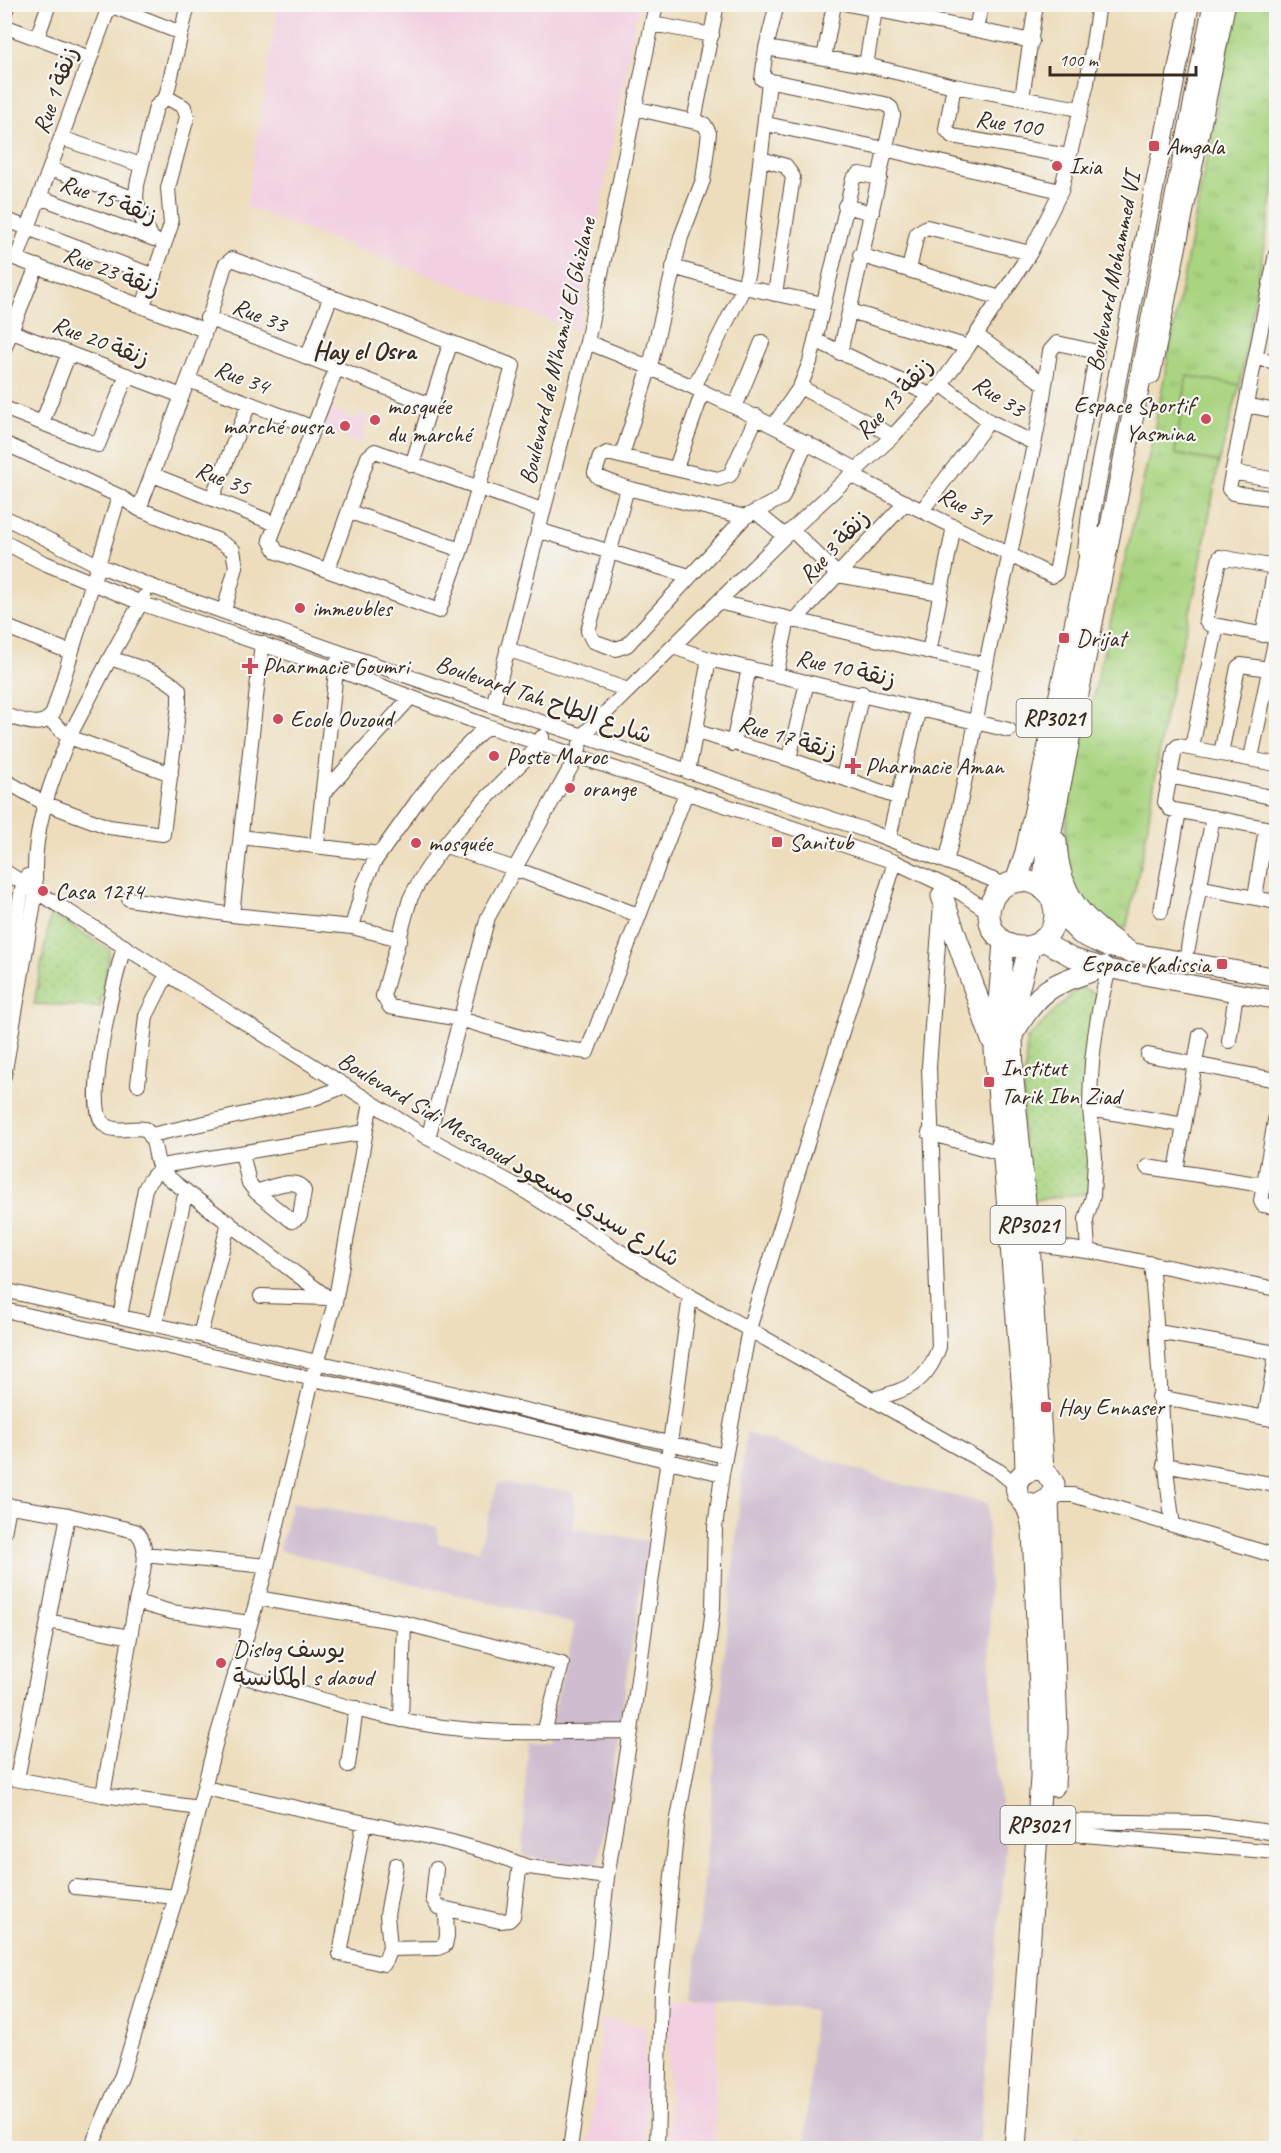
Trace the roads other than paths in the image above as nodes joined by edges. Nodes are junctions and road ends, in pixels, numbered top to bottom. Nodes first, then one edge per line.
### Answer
1 (8, 4) edge
2 (50, 4) edge
3 (188, 4) edge
4 (656, 4) edge
5 (717, 4) edge
6 (777, 4) edge
7 (834, 4) edge
8 (848, 4) edge
9 (981, 4) edge
10 (1036, 4) edge
11 (1099, 4) edge
12 (1190, 4) edge
13 (1203, 4) edge
14 (1214, 4) edge
15 (1226, 4) edge
16 (109, 5) edge
17 (875, 8) edge
18 (912, 11) edge
19 (4, 15) edge
20 (652, 24) junction
21 (4, 26) edge
22 (976, 30) junction
23 (181, 33) junction
24 (712, 35) junction
25 (37, 38) junction
26 (1032, 41) junction
27 (766, 48) junction
28 (90, 58) junction
29 (824, 58) junction
30 (866, 65) junction
31 (769, 82) junction
32 (954, 86) junction
33 (166, 97) junction
34 (1022, 98) junction
35 (634, 108) junction
36 (1080, 110) junction
37 (694, 121) junction
38 (766, 124) junction
39 (1185, 128) junction
40 (61, 138) junction
41 (885, 148) junction
42 (1069, 156) junction
43 (761, 159) junction
44 (141, 165) junction
45 (50, 169) junction
46 (880, 178) junction
47 (1060, 191) junction
48 (39, 197) junction
49 (136, 199) junction
50 (845, 206) junction
51 (872, 213) junction
52 (4, 219) edge
53 (27, 229) junction
54 (158, 240) junction
55 (1030, 253) junction
56 (1276, 254) edge
57 (860, 255) junction
58 (11, 256) edge
59 (37, 266) junction
60 (673, 267) junction
61 (909, 270) junction
62 (154, 276) junction
63 (744, 287) junction
64 (775, 294) junction
65 (1273, 295) edge
66 (331, 296) junction
67 (1000, 298) junction
68 (823, 304) junction
69 (143, 306) junction
70 (850, 311) junction
71 (206, 324) junction
72 (8, 330) edge
73 (976, 335) junction
74 (815, 340) junction
75 (587, 342) junction
76 (762, 342) dead end
77 (450, 344) junction
78 (968, 347) junction
79 (4, 349) edge
80 (69, 353) junction
81 (840, 353) junction
82 (307, 358) junction
83 (1256, 358) junction
84 (1276, 362) edge
85 (650, 366) junction
86 (336, 369) junction
87 (127, 375) junction
88 (188, 380) junction
89 (941, 384) junction
90 (1045, 385) junction
91 (800, 387) junction
92 (699, 389) junction
93 (182, 396) junction
94 (930, 396) junction
95 (249, 404) junction
96 (431, 405) junction
97 (1246, 405) junction
98 (735, 407) junction
99 (4, 408) edge
100 (1276, 411) edge
101 (757, 416) junction
102 (989, 421) junction
103 (42, 423) junction
104 (774, 425) junction
105 (314, 428) junction
106 (893, 436) junction
107 (806, 442) junction
108 (4, 443) edge
109 (1034, 444) junction
110 (622, 455) junction
111 (412, 465) junction
112 (676, 468) junction
113 (1232, 472) junction
114 (854, 473) junction
115 (153, 475) junction
116 (1120, 477) junction
117 (1276, 480) edge
118 (478, 488) junction
119 (627, 488) junction
120 (119, 496) junction
121 (212, 498) junction
122 (1276, 499) edge
123 (906, 502) junction
124 (138, 509) junction
125 (923, 509) junction
126 (542, 510) junction
127 (350, 512) junction
128 (751, 515) junction
129 (4, 517) edge
130 (276, 524) junction
131 (954, 526) junction
132 (538, 531) junction
133 (789, 533) junction
134 (4, 542) edge
135 (461, 550) junction
136 (610, 553) junction
137 (1011, 557) junction
138 (1276, 564) edge
139 (98, 565) junction
140 (328, 569) junction
141 (838, 575) junction
142 (689, 576) junction
143 (92, 584) junction
144 (149, 585) junction
145 (1084, 585) junction
146 (940, 593) junction
147 (718, 602) junction
148 (141, 603) junction
149 (224, 611) junction
150 (791, 620) junction
151 (1212, 624) junction
152 (4, 626) edge
153 (1272, 636) edge
154 (262, 643) junction
155 (673, 647) junction
156 (507, 649) junction
157 (339, 651) junction
158 (70, 652) junction
159 (929, 652) junction
160 (110, 658) junction
161 (709, 660) junction
162 (987, 665) junction
163 (749, 668) junction
164 (336, 669) junction
165 (1273, 669) edge
166 (777, 675) junction
167 (807, 682) junction
168 (628, 690) junction
169 (862, 693) junction
170 (410, 698) junction
171 (494, 706) junction
172 (919, 708) junction
173 (4, 715) edge
174 (50, 719) junction
175 (978, 722) junction
176 (546, 724) junction
177 (487, 726) junction
178 (1009, 730) dead end
179 (697, 732) junction
180 (582, 736) junction
181 (69, 737) junction
182 (540, 744) junction
183 (733, 744) junction
184 (1192, 747) junction
185 (1221, 754) junction
186 (577, 756) junction
187 (1251, 758) junction
188 (789, 759) junction
189 (1276, 764) edge
190 (688, 772) junction
191 (171, 774) junction
192 (1170, 776) junction
193 (843, 778) junction
194 (4, 780) edge
195 (686, 793) junction
196 (322, 795) junction
197 (899, 798) junction
198 (1276, 798) edge
199 (44, 803) junction
200 (1179, 811) junction
201 (1055, 814) junction
202 (1213, 817) junction
203 (241, 837) junction
204 (890, 838) junction
205 (317, 844) junction
206 (446, 846) junction
207 (380, 854) junction
208 (895, 862) junction
209 (946, 862) junction
210 (33, 866) junction
211 (513, 868) junction
212 (4, 871) edge
213 (23, 882) junction
214 (1011, 883) junction
215 (1198, 887) junction
216 (1043, 889) junction
217 (943, 890) junction
218 (36, 891) junction
219 (1255, 898) junction
220 (129, 899) dead end
221 (1276, 902) edge
222 (1055, 910) junction
223 (1161, 911) dead end
224 (989, 912) junction
225 (232, 915) junction
226 (638, 915) junction
227 (352, 927) junction
228 (400, 939) junction
229 (1004, 942) junction
230 (1036, 944) junction
231 (124, 946) junction
232 (1188, 948) dead end
233 (1129, 952) junction
234 (1106, 968) junction
235 (167, 974) junction
236 (1276, 977) edge
237 (1236, 993) junction
238 (4, 997) edge
239 (1276, 1000) edge
240 (460, 1019) junction
241 (1012, 1035) junction
242 (1200, 1035) dead end
243 (1229, 1041) dead end
244 (995, 1050) junction
245 (1148, 1055) dead end
246 (1195, 1064) junction
247 (4, 1076) edge
248 (1276, 1080) edge
249 (138, 1084) dead end
250 (345, 1086) junction
251 (371, 1102) junction
252 (1090, 1109) junction
253 (1276, 1117) edge
254 (1184, 1125) junction
255 (365, 1132) junction
256 (929, 1133) junction
257 (151, 1135) junction
258 (428, 1138) junction
259 (242, 1153) junction
260 (1004, 1154) junction
261 (1147, 1167) dead end
262 (160, 1169) junction
263 (1176, 1171) junction
264 (1263, 1185) junction
265 (186, 1191) junction
266 (256, 1192) dead end
267 (1276, 1207) edge
268 (229, 1222) junction
269 (1029, 1243) junction
270 (1088, 1251) junction
271 (1151, 1263) junction
272 (1276, 1289) edge
273 (4, 1290) edge
274 (261, 1296) dead end
275 (690, 1296) junction
276 (331, 1300) junction
277 (4, 1310) edge
278 (120, 1316) junction
279 (155, 1324) junction
280 (749, 1329) junction
281 (1158, 1332) junction
282 (200, 1335) junction
283 (1276, 1354) edge
284 (317, 1361) junction
285 (312, 1380) junction
286 (1159, 1397) junction
287 (873, 1399) junction
288 (1271, 1419) edge
289 (671, 1444) junction
290 (725, 1456) junction
291 (668, 1462) junction
292 (1164, 1465) junction
293 (722, 1474) junction
294 (1276, 1485) edge
295 (1040, 1487) junction
296 (7, 1506) edge
297 (68, 1515) junction
298 (1173, 1525) junction
299 (4, 1533) edge
300 (144, 1554) junction
301 (1276, 1556) edge
302 (267, 1566) junction
303 (257, 1598) junction
304 (136, 1602) junction
305 (48, 1622) junction
306 (250, 1623) junction
307 (404, 1623) junction
308 (130, 1637) junction
309 (235, 1674) junction
310 (356, 1708) junction
311 (401, 1720) junction
312 (631, 1731) junction
313 (544, 1733) junction
314 (348, 1765) dead end
315 (11, 1778) edge
316 (205, 1788) junction
317 (103, 1795) junction
318 (199, 1808) junction
319 (364, 1823) junction
320 (1051, 1826) junction
321 (1276, 1833) edge
322 (1276, 1852) edge
323 (520, 1864) junction
324 (396, 1865) dead end
325 (436, 1869) dead end
326 (607, 1877) junction
327 (75, 1887) dead end
328 (176, 1897) junction
329 (446, 1910) junction
330 (389, 1949) junction
331 (92, 2148) edge
332 (570, 2148) edge
333 (657, 2148) edge
334 (1015, 2148) edge
335 (1030, 2148) edge

1 - 19 street
2 - 25 street
3 - 23 street
4 - 20 street, Boulevard de M'hamid El Ghizlane
5 - 24 street
6 - 27 street
7 - 29 street
8 - 17 street
9 - 22 street
10 - 26 street
11 - 36 street, Rue 13 زنقة
12 - 145 main road, Boulevard Mohammed VI
13 - 39 highway, RP3021
14 - 39 highway, RP3021
15 - 116 main road
16 - 23 street
16 - 28 street, Rue 1 زنقة
17 - 18 street
17 - 30 street
18 - 22 street
20 - 24 street
20 - 35 street, Boulevard de M'hamid El Ghizlane
21 - 25 street
22 - 26 street
23 - 33 street
24 - 37 street
25 - 28 street
26 - 34 street
27 - 29 street
27 - 31 street
28 - 40 street, Rue 1 زنقة
29 - 30 street
30 - 32 street
31 - 38 street
31 - 41 street
32 - 34 street
32 - 42 street, Rue 100
33 - 44 street
33 - 54 street
34 - 36 street
35 - 37 street
35 - 75 street, Boulevard de M'hamid El Ghizlane
36 - 42 street, Rue 13 زنقة
37 - 60 street
38 - 41 street
38 - 43 street
39 - 116 highway, RP3021
39 - 145 highway, RP3021
40 - 44 street
40 - 45 street, Rue 1 زنقة
41 - 46 street
41 - 47 street
42 - 47 street, Rue 13 زنقة
43 - 63 street
43 - 64 street
44 - 49 street
45 - 48 street, Rue 1 زنقة
45 - 49 street
46 - 50 street
46 - 51 street
47 - 55 street, Rue 13 زنقة
48 - 53 street, Rue 1 زنقة
48 - 54 street, Rue 15 زنقة
49 - 54 street
50 - 51 street
50 - 68 street
51 - 57 street
52 - 53 street
53 - 58 street, Rue 1 زنقة
53 - 62 street
54 - 62 street
55 - 61 street
55 - 67 street, Rue 13 زنقة
56 - 65 street
57 - 61 street
57 - 70 street
58 - 59 street, Rue 23 زنقة
59 - 69 street, Rue 23 زنقة
59 - 72 street
60 - 63 street
60 - 85 street
61 - 67 street
62 - 69 street
63 - 64 street
63 - 92 street
64 - 68 street
65 - 83 street
66 - 71 street
66 - 77 street
66 - 82 street
67 - 73 street, Rue 13 زنقة
68 - 74 street
69 - 71 street, Rue 23 زنقة
70 - 78 street
70 - 81 street
71 - 82 street, Rue 33
71 - 88 street
72 - 79 street
72 - 80 street, Rue 20 زنقة
73 - 78 street, Rue 13 زنقة
73 - 90 street
74 - 81 street
74 - 91 street
75 - 85 street, Rue 31
75 - 126 street, Boulevard de M'hamid El Ghizlane
76 - 98 street
77 - 96 street
77 - 118 street
78 - 89 street, Rue 13 زنقة
80 - 87 street, Rue 20 زنقة
80 - 103 street
81 - 94 street
82 - 86 street, Rue 33
83 - 84 street
83 - 97 street
85 - 92 street, Rue 31
85 - 110 street
86 - 96 street, Rue 33
86 - 105 street
87 - 93 street, Rue 20 زنقة
87 - 103 street
88 - 93 street
88 - 95 street, Rue 34
89 - 94 street, Rue 13 زنقة
89 - 102 street, Rue 33
90 - 109 street
90 - 137 street, Rue 31
91 - 104 street
91 - 106 street
92 - 98 street, Rue 31
92 - 112 street
93 - 115 street
94 - 106 street, Rue 13 زنقة
95 - 105 street, Rue 34
95 - 121 street
96 - 111 street
97 - 100 street
97 - 113 street
98 - 101 street, Rue 31
99 - 103 street
101 - 104 street, Rue 31
101 - 112 street
102 - 109 street, Rue 33
102 - 125 street
104 - 107 street, Rue 31
105 - 130 street
106 - 114 street, Rue 13 زنقة
107 - 114 street, Rue 31
107 - 128 street
108 - 120 street
109 - 137 street
110 - 112 street
110 - 119 street
111 - 118 street
111 - 127 street
113 - 117 street
113 - 122 street
114 - 123 street, Rue 31
114 - 133 street, Rue 13 زنقة
115 - 121 street, Rue 35
115 - 124 street
116 - 201 highway, RP3021
118 - 126 street
118 - 135 street
119 - 128 street
119 - 136 street
120 - 124 street
120 - 139 street
121 - 130 street, Rue 35
123 - 125 street, Rue 31
123 - 141 street, Rue 3 زنقة
124 - 149 street
125 - 131 street, Rue 31
126 - 132 street, Boulevard de M'hamid El Ghizlane
127 - 135 street
127 - 140 street
128 - 133 street
128 - 142 street
129 - 139 street, Boulevard Tah شارع الطاح
130 - 140 street
131 - 137 street, Rue 31
131 - 146 street
132 - 136 street
132 - 156 street, Boulevard de M'hamid El Ghizlane
133 - 141 street
133 - 147 street, Rue 13 زنقة
134 - 143 street, Boulevard Tah شارع الطاح
135 - 140 street
136 - 142 street
136 - 142 street
137 - 162 street
138 - 151 street
138 - 153 street
139 - 143 street
139 - 144 street, Boulevard Tah شارع الطاح
141 - 146 street
141 - 150 street, Rue 3 زنقة
143 - 148 street, Boulevard Tah شارع الطاح
143 - 158 street
144 - 148 street
144 - 149 street, Boulevard Tah شارع الطاح
145 - 214 highway, RP3021
146 - 159 street
147 - 150 street
147 - 155 street, Rue 13 زنقة
148 - 154 street, Boulevard Tah شارع الطاح
148 - 160 street
149 - 157 street, Boulevard Tah شارع الطاح
150 - 159 street
150 - 166 street
151 - 153 street
151 - 184 street
152 - 158 street
153 - 165 street
154 - 164 street, Boulevard Tah شارع الطاح
154 - 203 street
155 - 161 street, Rue 10 زنقة
155 - 168 street, Rue 13 زنقة
156 - 168 street
156 - 171 street, Boulevard de M'hamid El Ghizlane
157 - 164 street
157 - 171 street, Boulevard Tah شارع الطاح
158 - 174 street
159 - 162 street
160 - 181 street
160 - 191 street
161 - 163 street, Rue 10 زنقة
161 - 179 street
162 - 175 street
163 - 166 street, Rue 10 زنقة
163 - 183 street
164 - 170 street, Boulevard Tah شارع الطاح
164 - 196 street
165 - 185 street
165 - 187 street
166 - 167 street, Rue 10 زنقة
167 - 169 street, Rue 10 زنقة
167 - 188 street
168 - 180 street, Rue 13 زنقة
169 - 172 street, Rue 10 زنقة
169 - 193 street
170 - 177 street, Boulevard Tah شارع الطاح
170 - 196 street
171 - 176 street, Boulevard Tah شارع الطاح
172 - 175 street, Rue 10 زنقة
172 - 197 street
173 - 174 street
174 - 181 street
175 - 178 street, Rue 10 زنقة
175 - 209 street
176 - 180 street, Boulevard Tah شارع الطاح
176 - 182 street
177 - 182 street, Boulevard Tah شارع الطاح
177 - 207 street
179 - 183 street, Rue 17 زنقة
179 - 190 street
180 - 186 street
180 - 190 street, Boulevard Tah شارع الطاح
181 - 191 street
181 - 199 street
182 - 186 street, Boulevard Tah شارع الطاح
182 - 206 street
183 - 188 street, Rue 17 زنقة
184 - 185 street
184 - 192 street
185 - 187 street
186 - 195 street, Boulevard Tah شارع الطاح
186 - 211 street
187 - 189 street
188 - 193 street, Rue 17 زنقة
190 - 204 street, Boulevard Tah شارع الطاح
191 - 199 street
192 - 198 street
192 - 200 street
193 - 197 street, Rue 17 زنقة
194 - 199 street
195 - 208 street, Boulevard Tah شارع الطاح
195 - 226 street
196 - 205 street
197 - 204 street
199 - 210 street
200 - 202 street
200 - 223 street
201 - 216 highway, RP3021
201 - 233 highway
202 - 215 street
202 - 219 street
203 - 205 street
203 - 225 street
204 - 209 street, Boulevard Tah شارع الطاح
205 - 207 street
206 - 211 street
206 - 228 street
207 - 227 street
208 - 217 street, Boulevard Tah شارع الطاح
208 - 280 street
209 - 214 street, Boulevard Tah شارع الطاح
210 - 213 street
210 - 218 street
211 - 226 street
211 - 240 street
212 - 213 street, Boulevard Sidi Messaoud شارع سيدي مسعود
213 - 218 street, Boulevard Sidi Messaoud شارع سيدي مسعود
213 - 238 street
214 - 216 highway
214 - 224 highway, RP3021
215 - 219 street
215 - 232 street
216 - 222 highway
217 - 224 street, Boulevard Tah شارع الطاح
217 - 244 highway
217 - 256 street
218 - 231 street, Boulevard Sidi Messaoud شارع سيدي مسعود
218 - 247 street
219 - 221 street
220 - 225 street
222 - 230 highway, RP3021
222 - 233 main road
224 - 229 highway
225 - 227 street
226 - 240 street
227 - 228 street
228 - 240 street
229 - 230 highway
229 - 244 highway, RP3021
230 - 234 main road
230 - 241 highway, RP3021
231 - 235 street, Boulevard Sidi Messaoud شارع سيدي مسعود
231 - 257 street
233 - 236 main road
234 - 237 main road
234 - 241 highway
234 - 252 street
235 - 249 street
235 - 250 street, Boulevard Sidi Messaoud شارع سيدي مسعود
237 - 239 main road
237 - 243 street
240 - 258 street
241 - 269 highway, RP3021
242 - 246 street
244 - 260 highway, RP3021
245 - 246 street
246 - 248 street
246 - 254 street
250 - 251 street, Boulevard Sidi Messaoud شارع سيدي مسعود
250 - 257 street
251 - 255 street
251 - 258 street, Boulevard Sidi Messaoud شارع سيدي مسعود
252 - 254 street
252 - 270 street
253 - 264 street
254 - 263 street
255 - 259 street
255 - 276 street
256 - 260 street
256 - 287 street
257 - 262 street
258 - 275 street, Boulevard Sidi Messaoud شارع سيدي مسعود
259 - 262 street
259 - 266 street
260 - 295 highway, RP3021
261 - 263 street
262 - 265 street
262 - 278 street
263 - 264 street
264 - 267 street
265 - 268 street
265 - 279 street
268 - 276 street
268 - 282 street
269 - 270 street
269 - 295 highway, RP3021
270 - 271 street
271 - 272 street
271 - 281 street
273 - 278 street
274 - 276 street
275 - 280 street, Boulevard Sidi Messaoud شارع سيدي مسعود
275 - 289 street
276 - 284 street
277 - 285 street
278 - 279 street
279 - 282 street
280 - 287 street, Boulevard Sidi Messaoud شارع سيدي مسعود
280 - 290 street
281 - 283 street
281 - 286 street
282 - 284 street
283 - 288 street
284 - 285 street
284 - 289 street
285 - 291 street
285 - 302 street
286 - 288 street
286 - 292 street
287 - 295 street, Boulevard Sidi Messaoud شارع سيدي مسعود
289 - 290 street
289 - 291 street
290 - 293 street
291 - 293 street
291 - 312 street
292 - 294 street
292 - 298 street
293 - 333 street
295 - 298 street, Boulevard Sidi Messaoud شارع سيدي مسعود
295 - 320 highway, RP3021
295 - 334 highway, RP3021
296 - 297 street
296 - 299 street
297 - 300 street
297 - 305 street
298 - 301 street, Boulevard Sidi Messaoud شارع سيدي مسعود
300 - 302 street
300 - 304 street
302 - 303 street
303 - 306 street
303 - 307 street
304 - 306 street
304 - 308 street
305 - 308 street
305 - 315 street
306 - 309 street
307 - 311 street
307 - 313 street
308 - 317 street
309 - 310 street
309 - 316 street
310 - 311 street
310 - 314 street
311 - 313 street
312 - 313 street
312 - 326 street
315 - 317 street
316 - 318 street
316 - 319 street
317 - 318 street
318 - 328 street
319 - 323 street
319 - 330 street
320 - 321 street
320 - 322 street
320 - 335 highway, RP3021
323 - 326 street
323 - 329 street
324 - 330 street
325 - 329 street
326 - 332 street
327 - 328 street
328 - 331 street
329 - 330 street

